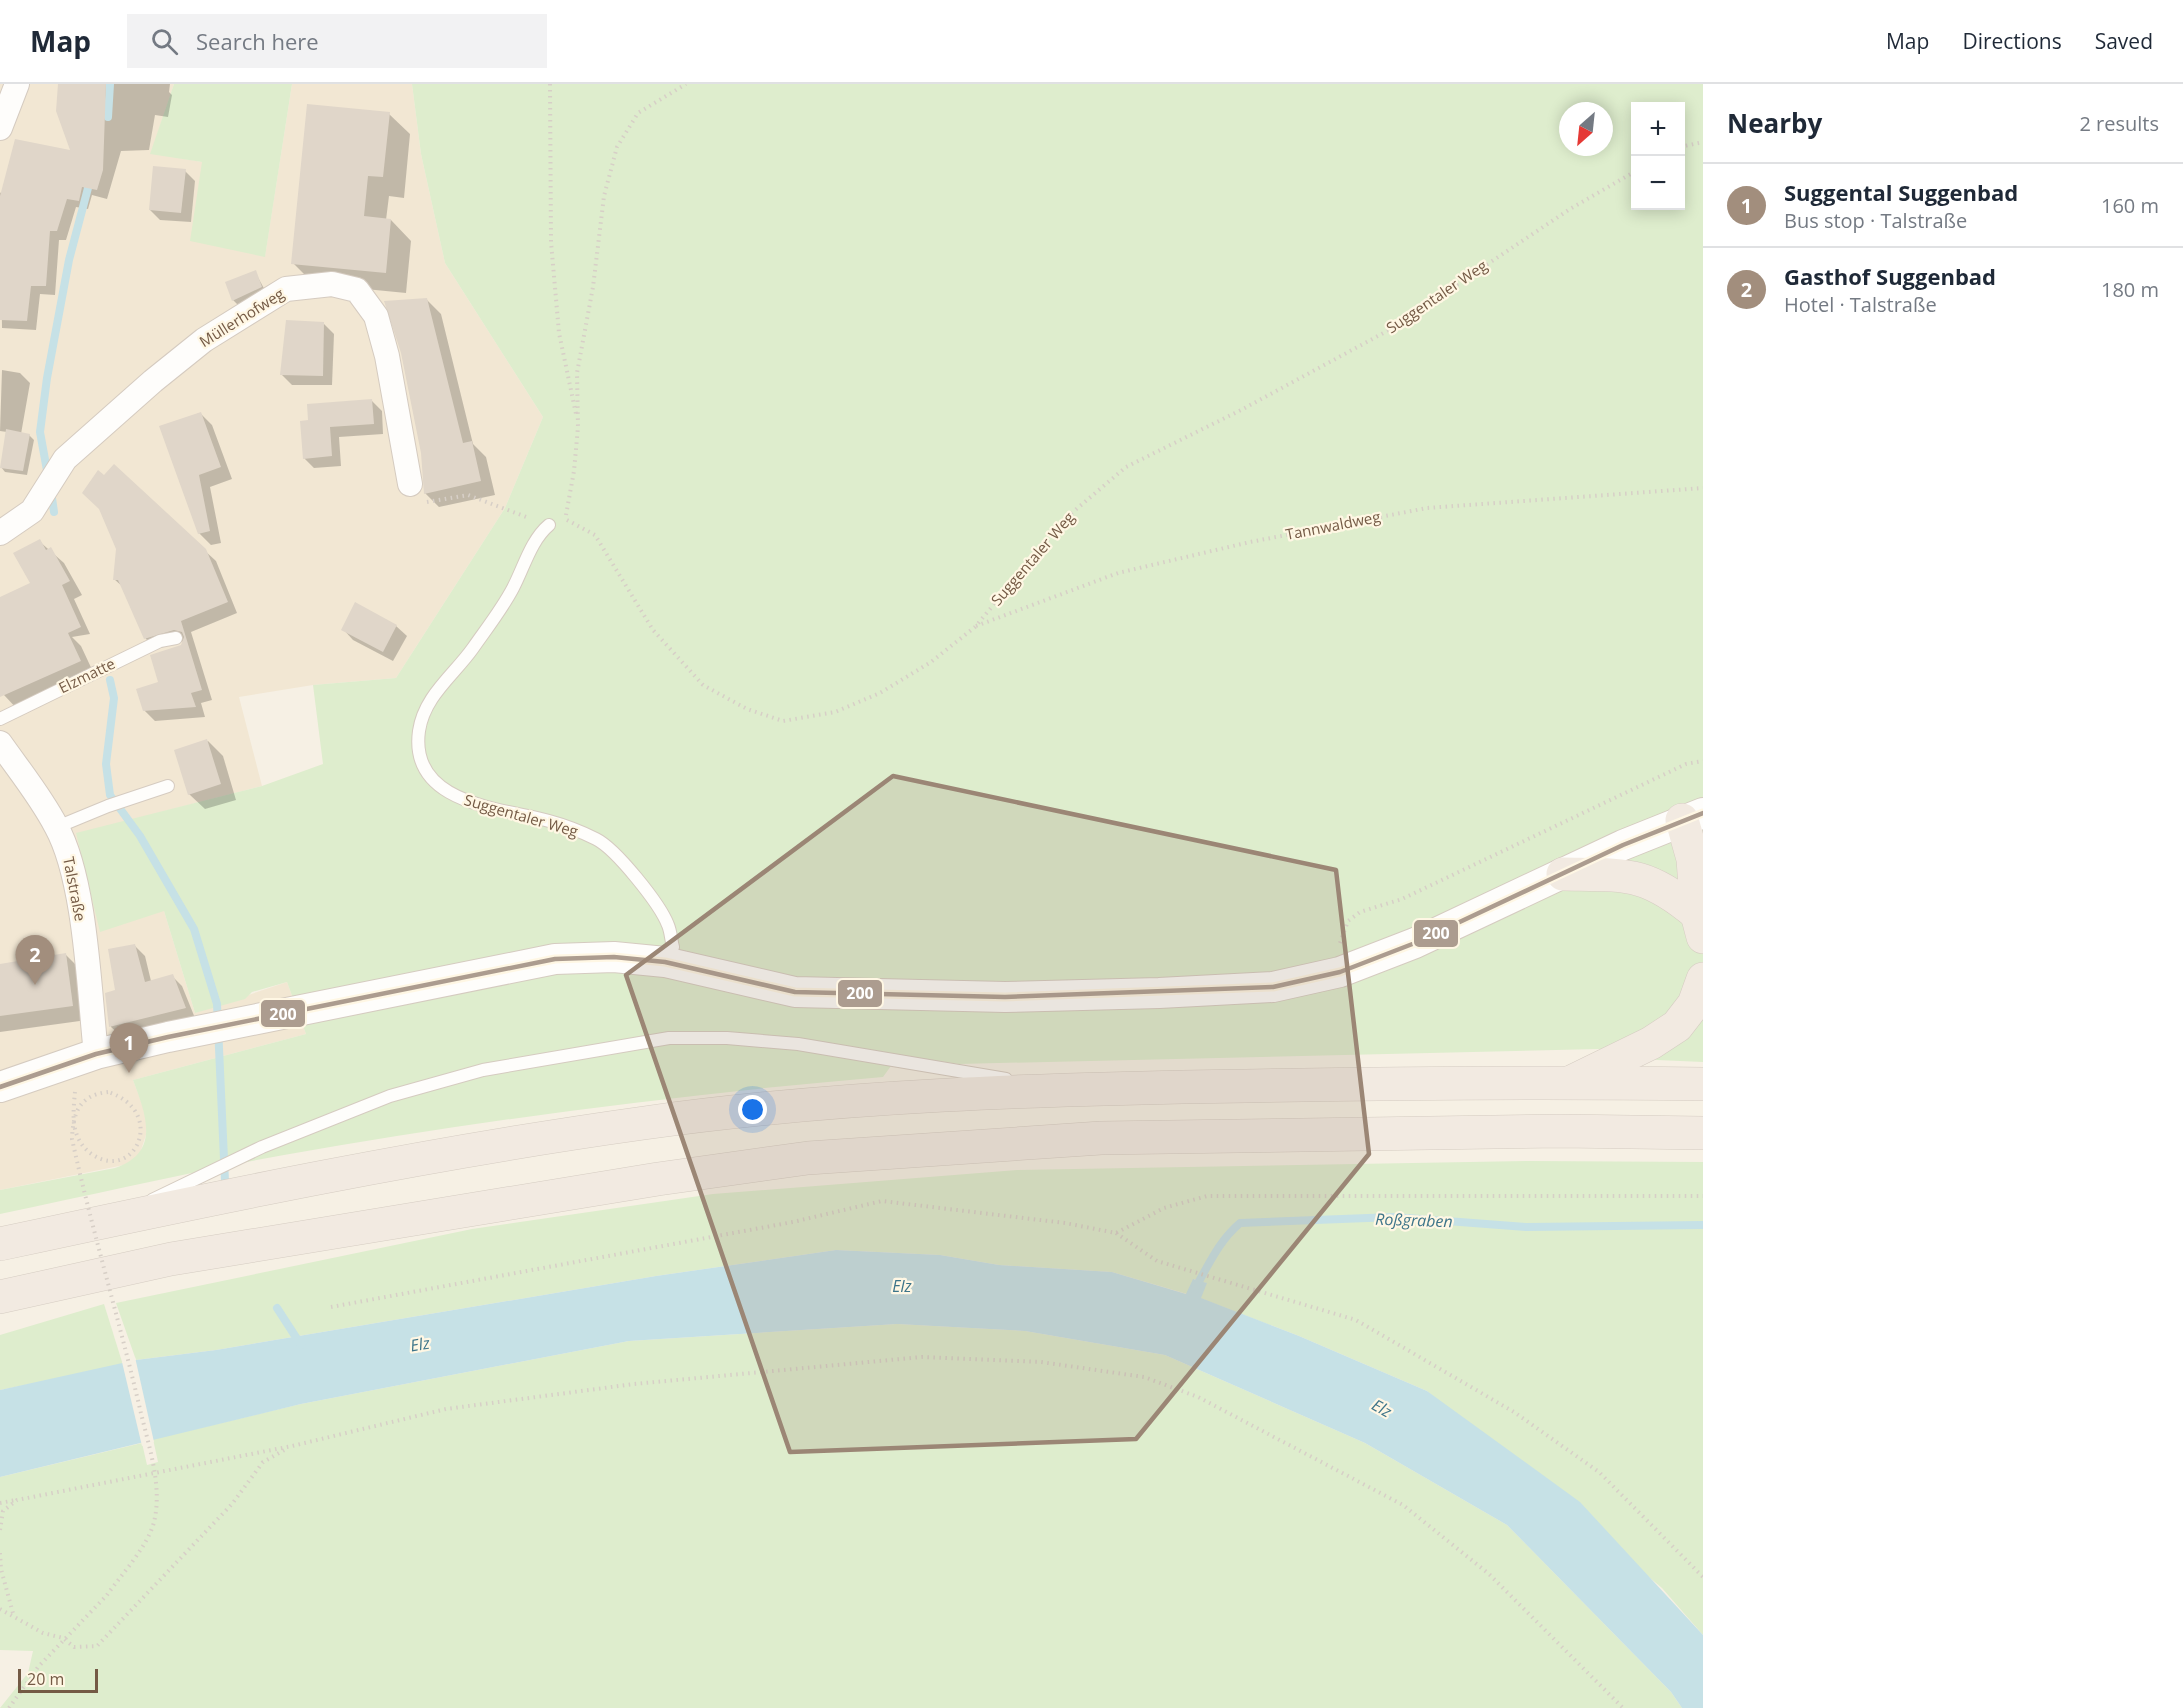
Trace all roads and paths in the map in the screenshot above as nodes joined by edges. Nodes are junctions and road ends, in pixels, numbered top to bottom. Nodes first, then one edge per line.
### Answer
1 (17, 84) edge
2 (550, 84) edge
3 (686, 84) edge
4 (0, 128) edge
5 (1703, 142) edge
6 (1685, 146) edge
7 (1631, 173) edge
8 (578, 427) junction
9 (410, 484) joint
10 (1703, 488) edge
11 (549, 525) joint
12 (0, 533) edge
13 (975, 627) junction
14 (176, 638) dead end
15 (0, 719) edge
16 (0, 743) edge
17 (1703, 761) edge
18 (168, 786) dead end
19 (1693, 817) edge
20 (57, 827) junction
21 (1563, 874) junction
22 (1700, 925) edge
23 (1339, 945) dead end
24 (673, 947) dead end
25 (1703, 979) edge
26 (86, 1058) junction
27 (1570, 1082) junction
28 (1703, 1084) edge
29 (0, 1087) edge
30 (1058, 1088) junction
31 (1703, 1133) edge
32 (1703, 1196) edge
33 (116, 1219) junction
34 (1116, 1233) junction
35 (0, 1244) edge
36 (0, 1297) edge
37 (331, 1307) dead end
38 (292, 1446) junction
39 (17, 1500) junction
40 (0, 1503) edge
41 (0, 1530) edge
42 (0, 1553) edge
43 (1703, 1577) edge
44 (0, 1609) edge
45 (15, 1617) junction
46 (63, 1638) junction
47 (9, 1708) edge
48 (1623, 1708) edge

1 - 4 street
2 - 8 path
3 - 8 path
5 - 6 path
7 - 13 path, Suggentaler Weg
8 - 13 path, Suggentaler Weg
9 - 11 path
9 - 12 street, Müllerhofweg
10 - 13 path, Tannwaldweg
11 - 24 lane, Suggentaler Weg
14 - 15 lane, Elzmatte
16 - 20 street, Talstraße
17 - 23 path
18 - 20 lane
19 - 21 street
19 - 22 highway
20 - 26 street, Talstraße
21 - 22 highway
21 - 26 street
25 - 27 highway
26 - 29 street
26 - 46 path, bridge
27 - 28 highway
27 - 30 highway
30 - 33 highway
30 - 33 lane
31 - 36 highway
32 - 34 path
33 - 35 highway
34 - 37 path
34 - 43 path
38 - 39 path
38 - 46 path
38 - 48 path
39 - 40 path
39 - 41 path
42 - 45 path
44 - 45 path
45 - 46 path
46 - 47 path

